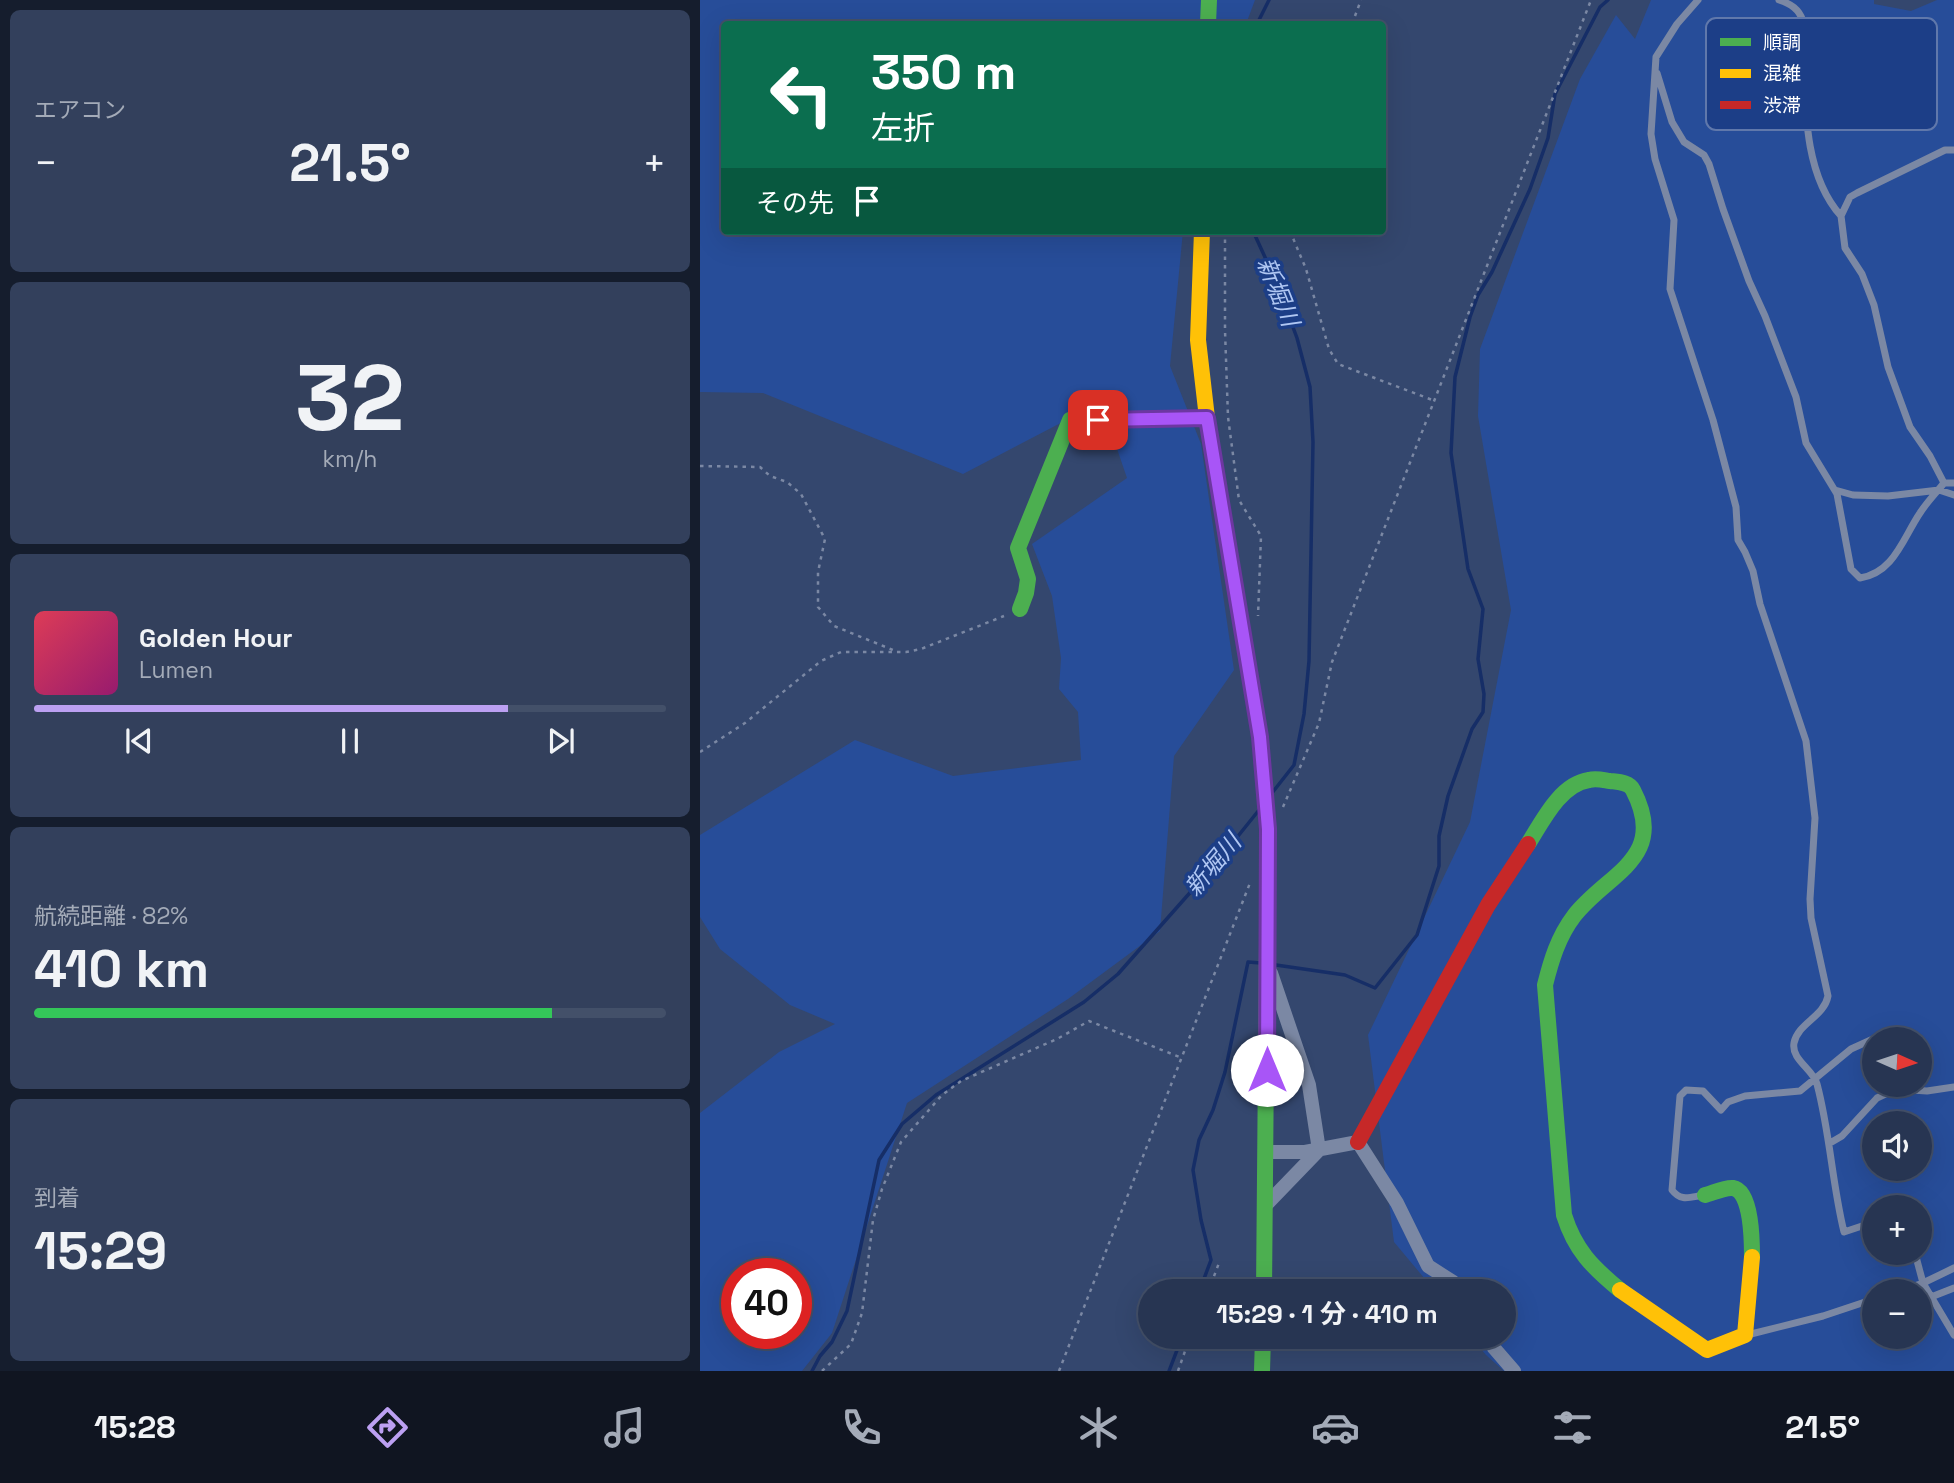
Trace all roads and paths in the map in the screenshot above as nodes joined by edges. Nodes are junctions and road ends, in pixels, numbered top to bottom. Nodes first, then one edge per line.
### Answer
1 (1209, 0) edge
2 (1362, 0) edge
3 (1591, 0) edge
4 (1698, 0) edge
5 (1780, 0) edge
6 (1801, 18) edge
7 (1208, 21) edge
8 (1353, 21) edge
9 (1655, 69) junction
10 (1807, 130) edge
11 (1954, 150) edge
12 (1841, 216) junction
13 (1202, 235) edge
14 (1225, 235) edge
15 (1292, 235) edge
16 (1435, 401) junction
17 (1207, 418) junction
18 (700, 466) edge
19 (1944, 483) junction
20 (1954, 483) edge
21 (1835, 490) junction
22 (1939, 490) junction
23 (1954, 495) edge
24 (1020, 609) joint
25 (1258, 625) dead end
26 (896, 652) junction
27 (700, 752) edge
28 (1268, 829) junction
29 (1252, 877) dead end
30 (1268, 962) junction
31 (1862, 1044) edge
32 (1182, 1058) junction
33 (1816, 1078) junction
34 (1954, 1087) edge
35 (1358, 1142) junction
36 (1830, 1143) junction
37 (1319, 1150) junction
38 (1266, 1152) junction
39 (1705, 1195) joint
40 (1265, 1206) junction
41 (1862, 1226) edge
42 (1219, 1263) dead end
43 (1954, 1268) edge
44 (1213, 1279) edge
45 (1264, 1279) edge
46 (1448, 1279) edge
47 (1931, 1279) edge
48 (1954, 1288) edge
49 (1932, 1297) edge
50 (1932, 1299) edge
51 (1862, 1303) edge
52 (1745, 1335) junction
53 (1954, 1335) edge
54 (1186, 1349) edge
55 (1263, 1349) edge
56 (1495, 1349) edge
57 (822, 1371) edge
58 (1059, 1371) edge
59 (1178, 1371) edge
60 (1262, 1371) edge
61 (1514, 1371) edge

1 - 7 street
2 - 8 path
3 - 16 path
4 - 9 lane
5 - 6 lane
9 - 21 lane
9 - 33 lane
10 - 12 lane
11 - 12 lane
12 - 19 lane
13 - 17 street
14 - 25 path
15 - 16 path
16 - 28 path
17 - 24 street
17 - 28 street
18 - 26 path
19 - 20 lane
19 - 22 lane
21 - 22 lane
21 - 22 lane
22 - 23 lane
24 - 26 path
26 - 27 path
28 - 30 street
29 - 32 path
30 - 37 street
30 - 38 street
31 - 33 lane
32 - 57 path
32 - 58 path
33 - 36 lane
33 - 39 lane
34 - 36 lane
35 - 37 street
35 - 46 street
35 - 52 street
36 - 41 lane
37 - 38 street
37 - 40 street
38 - 40 street
39 - 52 street
40 - 45 street
42 - 44 path
43 - 47 lane
48 - 49 lane
50 - 53 lane
51 - 52 lane
54 - 59 path
55 - 60 street
56 - 61 street

